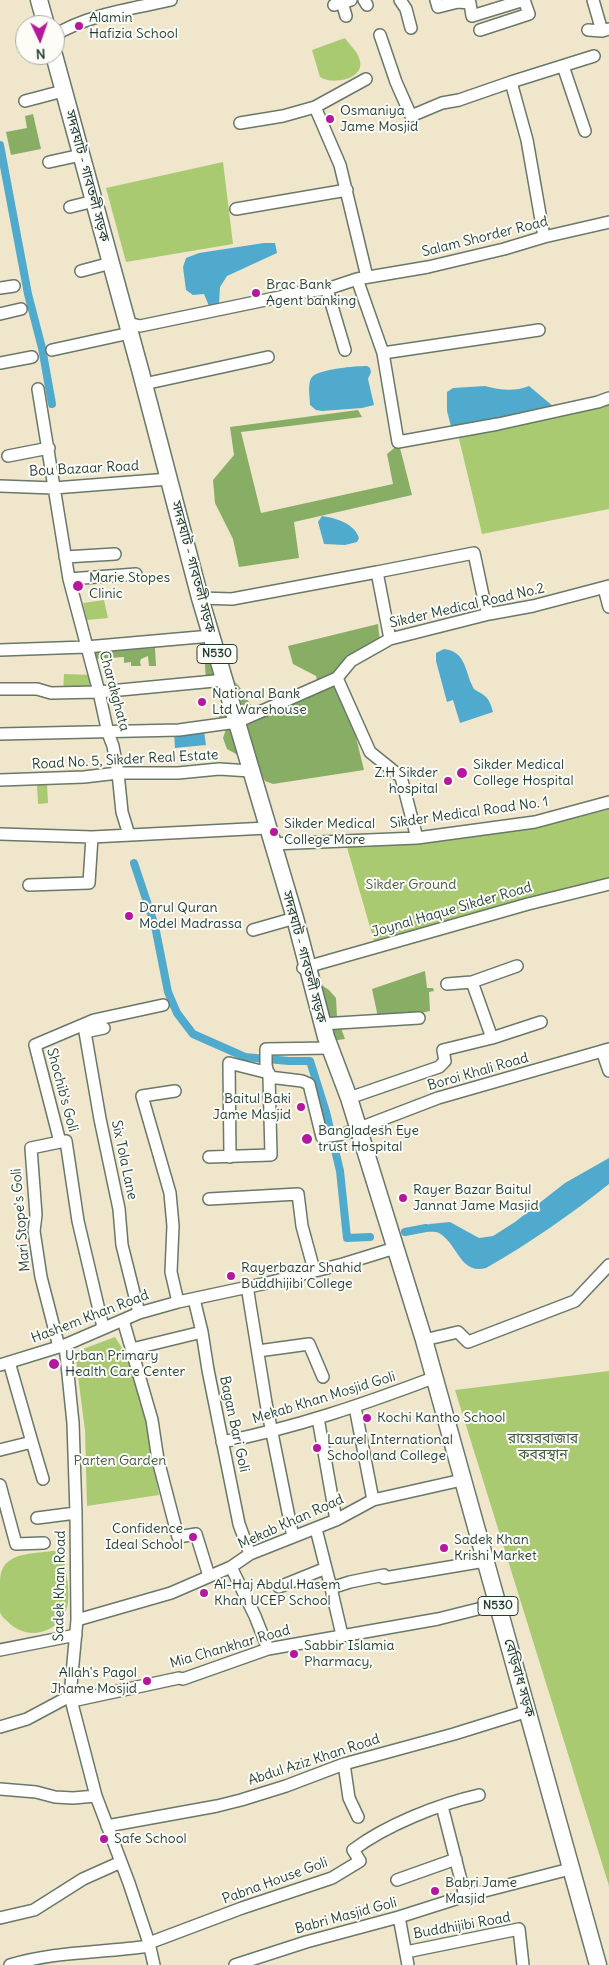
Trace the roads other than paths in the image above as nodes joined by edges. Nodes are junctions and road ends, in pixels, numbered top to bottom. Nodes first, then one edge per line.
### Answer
1 (39, 0) edge
2 (171, 0) edge
3 (400, 0) edge
4 (436, 0) edge
5 (524, 0) edge
6 (593, 0) edge
7 (458, 1) edge
8 (343, 2) edge
9 (43, 15) edge
10 (346, 16) dead end
11 (411, 28) dead end
12 (65, 29) edge
13 (480, 30) dead end
14 (588, 30) dead end
15 (606, 30) edge
16 (380, 36) dead end
17 (594, 56) dead end
18 (56, 65) edge
19 (563, 66) junction
20 (366, 79) dead end
21 (511, 82) junction
22 (63, 91) junction
23 (25, 101) dead end
24 (315, 107) junction
25 (240, 123) dead end
26 (585, 131) dead end
27 (81, 155) junction
28 (49, 162) dead end
29 (346, 190) junction
30 (94, 201) junction
31 (70, 207) dead end
32 (236, 209) dead end
33 (609, 222) edge
34 (544, 237) junction
35 (111, 263) junction
36 (81, 270) dead end
37 (362, 278) junction
38 (14, 286) dead end
39 (0, 288) edge
40 (327, 290) junction
41 (21, 309) dead end
42 (0, 314) edge
43 (129, 328) junction
44 (539, 330) dead end
45 (52, 350) dead end
46 (345, 350) dead end
47 (383, 353) junction
48 (32, 357) dead end
49 (268, 357) dead end
50 (0, 363) edge
51 (144, 384) junction
52 (38, 389) dead end
53 (609, 398) edge
54 (49, 448) junction
55 (8, 456) dead end
56 (169, 479) junction
57 (0, 486) edge
58 (54, 488) junction
59 (115, 554) dead end
60 (65, 557) junction
61 (377, 572) junction
62 (136, 574) dead end
63 (69, 579) junction
64 (606, 587) edge
65 (200, 598) junction
66 (609, 607) edge
67 (489, 614) junction
68 (211, 636) junction
69 (390, 638) junction
70 (86, 646) junction
71 (0, 650) edge
72 (337, 678) junction
73 (225, 680) junction
74 (0, 689) edge
75 (100, 692) junction
76 (237, 722) junction
77 (108, 732) junction
78 (0, 734) edge
79 (251, 771) junction
80 (118, 773) junction
81 (0, 780) edge
82 (609, 802) edge
83 (268, 828) junction
84 (0, 834) edge
85 (129, 835) junction
86 (92, 837) junction
87 (417, 838) junction
88 (272, 844) junction
89 (609, 884) edge
90 (29, 885) dead end
91 (294, 918) junction
92 (253, 930) dead end
93 (517, 966) dead end
94 (305, 968) junction
95 (472, 982) junction
96 (447, 984) dead end
97 (163, 1005) dead end
98 (419, 1018) dead end
99 (541, 1022) dead end
100 (322, 1024) junction
101 (104, 1028) dead end
102 (492, 1038) junction
103 (330, 1048) junction
104 (605, 1050) edge
105 (267, 1067) junction
106 (609, 1071) edge
107 (175, 1091) dead end
108 (349, 1098) junction
109 (351, 1131) junction
110 (60, 1142) junction
111 (209, 1157) dead end
112 (230, 1157) junction
113 (208, 1200) dead end
114 (395, 1248) junction
115 (609, 1265) edge
116 (314, 1270) junction
117 (247, 1286) junction
118 (194, 1299) junction
119 (178, 1302) junction
120 (139, 1313) junction
121 (123, 1320) junction
122 (103, 1327) junction
123 (202, 1332) junction
124 (424, 1340) junction
125 (62, 1346) junction
126 (132, 1348) junction
127 (258, 1351) junction
128 (4, 1364) edge
129 (323, 1377) dead end
130 (434, 1378) junction
131 (355, 1407) junction
132 (318, 1418) junction
133 (271, 1433) junction
134 (32, 1442) junction
135 (222, 1442) junction
136 (0, 1450) edge
137 (42, 1479) dead end
138 (462, 1480) junction
139 (0, 1485) edge
140 (374, 1500) junction
141 (76, 1513) junction
142 (37, 1518) dead end
143 (336, 1520) junction
144 (316, 1529) junction
145 (293, 1537) junction
146 (44, 1543) dead end
147 (250, 1554) junction
148 (485, 1561) junction
149 (231, 1567) junction
150 (326, 1568) junction
151 (209, 1576) junction
152 (279, 1587) dead end
153 (331, 1588) junction
154 (498, 1604) junction
155 (77, 1620) junction
156 (76, 1634) junction
157 (342, 1635) junction
158 (268, 1649) junction
159 (0, 1650) edge
160 (71, 1699) junction
161 (528, 1711) junction
162 (0, 1728) edge
163 (344, 1764) junction
164 (0, 1789) edge
165 (479, 1795) dead end
166 (96, 1796) junction
167 (442, 1806) junction
168 (358, 1817) dead end
169 (106, 1826) junction
170 (456, 1859) junction
171 (121, 1862) junction
172 (570, 1868) junction
173 (397, 1880) dead end
174 (465, 1896) junction
175 (399, 1917) junction
176 (0, 1918) edge
177 (149, 1944) junction
178 (406, 1952) junction
179 (10, 1965) edge
180 (154, 1965) edge
181 (235, 1965) edge
182 (408, 1965) edge
183 (523, 1965) edge
184 (594, 1965) edge

1 - 9 highway
2 - 12 street
3 - 11 street
4 - 7 street
5 - 7 street
5 - 13 street
6 - 15 street
8 - 10 street
14 - 15 street
16 - 21 street
17 - 19 street
18 - 22 highway, সদরঘাট - গাবতলী সড়ক / N530
19 - 21 street
19 - 26 street
20 - 24 street
21 - 34 street
22 - 23 street
22 - 27 highway, সদরঘাট - গাবতলী সড়ক / N530
24 - 25 street
24 - 29 street
27 - 28 street
27 - 30 highway, সদরঘাট - গাবতলী সড়ক / N530
29 - 32 street
29 - 37 street
30 - 31 street
30 - 35 highway, সদরঘাট - গাবতলী সড়ক / N530
33 - 34 street, Salam Shorder Road
34 - 37 street, Salam Shorder Road
35 - 36 street
35 - 43 highway, সদরঘাট - গাবতলী সড়ক / N530
37 - 40 street, Salam Shorder Road
37 - 47 street
38 - 39 street
40 - 43 street, Salam Shorder Road
40 - 46 street
41 - 42 street
43 - 45 street, Salam Shorder Road
43 - 51 highway, সদরঘাট - গাবতলী সড়ক / N530
44 - 47 street
47 - 53 street
48 - 50 street
49 - 51 street
51 - 56 highway, সদরঘাট - গাবতলী সড়ক / N530
52 - 54 street, Charakghata
54 - 55 street
54 - 58 street, Charakghata
56 - 58 street, Bou Bazaar Road
56 - 65 highway, সদরঘাট - গাবতলী সড়ক / N530
57 - 58 street, Bou Bazaar Road
58 - 60 street, Charakghata
59 - 60 street
60 - 63 street, Charakghata
61 - 65 street
61 - 67 street
61 - 69 street
62 - 63 street
63 - 70 street, Charakghata
64 - 66 street
64 - 67 street, Sikder Medical Road No.2
65 - 68 highway, সদরঘাট - গাবতলী সড়ক / N530
67 - 69 street, Sikder Medical Road No.2
68 - 70 street
68 - 73 highway, সদরঘাট - গাবতলী সড়ক / N530
69 - 72 street, Sikder Medical Road No.2
70 - 71 street
70 - 75 street, Charakghata
72 - 76 street, Sikder Medical Road No.2
72 - 87 street
73 - 75 street
73 - 76 highway, সদরঘাট - গাবতলী সড়ক / N530
74 - 75 street
75 - 77 street, Charakghata
76 - 77 street, Sikder Medical Road No.2
76 - 79 highway, সদরঘাট - গাবতলী সড়ক / N530
77 - 78 street, Sikder Medical Road No.2
77 - 80 street, Charakghata
79 - 80 street, Road No. 5, Sikder Real Estate
79 - 83 highway, সদরঘাট - গাবতলী সড়ক / N530
80 - 81 street, Road No. 5, Sikder Real Estate
80 - 85 street, Charakghata
82 - 87 street, Sikder Medical Road No. 1
83 - 85 street
83 - 88 highway, সদরঘাট - গাবতলী সড়ক / N530
84 - 86 street
85 - 86 street
86 - 90 street
87 - 88 street, Sikder Medical Road No. 1
88 - 91 highway, সদরঘাট - গাবতলী সড়ক / N530
89 - 94 street, Joynal Haque Sikder Road
91 - 92 street
91 - 94 highway, সদরঘাট - গাবতলী সড়ক / N530
93 - 95 street
94 - 100 highway, সদরঘাট - গাবতলী সড়ক / N530
95 - 96 street
95 - 102 street
97 - 110 street, Shochib's Goli
98 - 100 street
99 - 102 street
100 - 103 highway, সদরঘাট - গাবতলী সড়ক / N530
101 - 120 street, Six Tola Lane
102 - 108 street
103 - 105 street
103 - 108 highway, সদরঘাট - গাবতলী সড়ক / N530
104 - 106 street
104 - 109 street, Boroi Khali Road
105 - 109 street, Boroi Khali Road
105 - 112 street
105 - 112 street
107 - 119 street
108 - 109 highway, সদরঘাট - গাবতলী সড়ক / N530
109 - 114 highway, সদরঘাট - গাবতলী সড়ক / N530
110 - 122 street, Shochib's Goli
110 - 125 street, Mari Stope's Goli
111 - 112 street
113 - 116 street
114 - 116 street, Hashem Khan Road
114 - 124 highway, বেড়িবাধ সড়ক / N530
115 - 124 street
116 - 117 street, Hashem Khan Road
117 - 118 street, Hashem Khan Road
117 - 127 street
118 - 119 street, Hashem Khan Road
118 - 123 street, Bagan Bari Goli
119 - 120 street, Hashem Khan Road
120 - 121 street, Hashem Khan Road
121 - 122 street, Hashem Khan Road
121 - 126 street
122 - 125 street, Hashem Khan Road
123 - 126 street
123 - 135 street, Bagan Bari Goli
124 - 130 highway, বেড়িবাধ সড়ক / N530
125 - 128 street, Hashem Khan Road
125 - 141 street, Sadek Khan Road
126 - 151 street
127 - 129 street
127 - 133 street
128 - 134 street
130 - 131 street, Mekab Khan Mosjid Goli
130 - 138 highway, বেড়িবাধ সড়ক / N530
131 - 132 street, Mekab Khan Mosjid Goli
131 - 140 street
132 - 133 street, Mekab Khan Mosjid Goli
132 - 143 street
133 - 135 street, Mekab Khan Mosjid Goli
133 - 145 street
134 - 136 street
134 - 137 street
135 - 147 street, Bagan Bari Goli
138 - 140 street, Mekab Khan Road
138 - 148 highway, বেড়িবাধ সড়ক / N530
139 - 146 street
140 - 143 street, Mekab Khan Road
141 - 142 street
141 - 155 street, Sadek Khan Road
143 - 144 street, Mekab Khan Road
144 - 145 street, Mekab Khan Road
144 - 150 street
145 - 147 street, Mekab Khan Road
147 - 149 street, Mekab Khan Road
148 - 153 street
148 - 154 highway, বেড়িবাধ সড়ক / N530
149 - 151 street, Mekab Khan Road
149 - 158 street
150 - 152 street
150 - 153 street
151 - 155 street, Mekab Khan Road
153 - 157 street
154 - 157 street, Mia Chankhar Road
154 - 161 highway, বেড়িবাধ সড়ক / N530
155 - 156 street, Sadek Khan Road
156 - 159 street
156 - 160 street, Sadek Khan Road
157 - 158 street, Mia Chankhar Road
158 - 160 street, Mia Chankhar Road
160 - 162 street, Mia Chankhar Road
160 - 166 street, Sadek Khan Road
161 - 163 street, Abdul Aziz Khan Road
161 - 172 highway, বেড়িবাধ সড়ক / N530
163 - 168 street
163 - 169 street, Abdul Aziz Khan Road
164 - 166 street
165 - 167 street, Pabna House Goli
166 - 169 street, Sadek Khan Road
167 - 170 street
167 - 177 street, Pabna House Goli
169 - 171 street, Sadek Khan Road
170 - 173 street
170 - 174 street
171 - 176 street
171 - 177 street, Sadek Khan Road
172 - 174 street, Babri Masjid Goli
172 - 184 highway, বেড়িবাধ সড়ক / N530
174 - 175 street, Babri Masjid Goli
175 - 178 street, Buddhijibi Road
175 - 181 street, Babri Masjid Goli
177 - 179 street, Pabna House Goli
177 - 180 street, Sadek Khan Road
178 - 182 street, Buddhijibi Road
178 - 183 street, Buddhijibi Road

